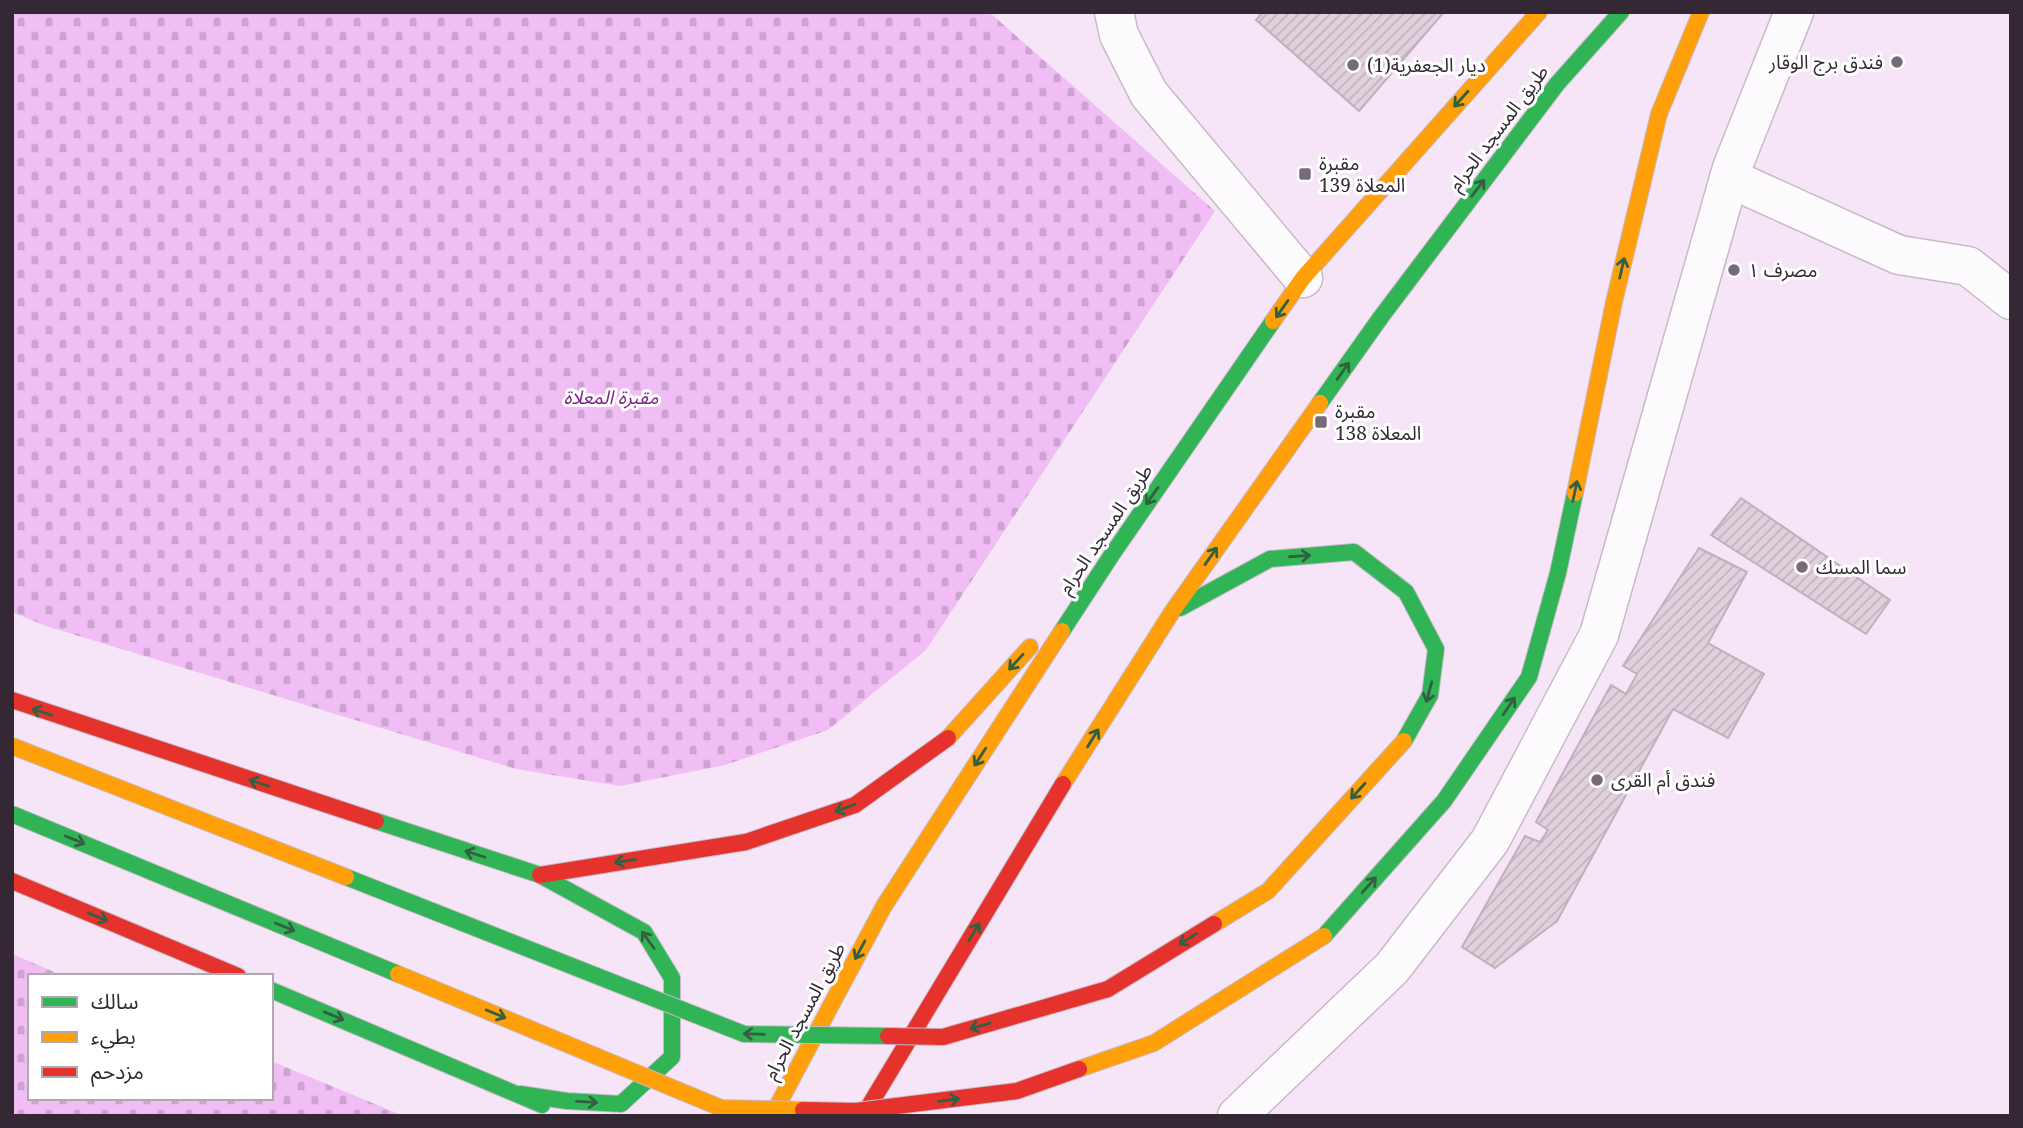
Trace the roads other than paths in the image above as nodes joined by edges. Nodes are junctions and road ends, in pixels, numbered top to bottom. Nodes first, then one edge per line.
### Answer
1 (1114, 12) edge
2 (1539, 12) edge
3 (1621, 12) edge
4 (1701, 12) edge
5 (1794, 12) edge
6 (1730, 178) junction
7 (1303, 278) junction
8 (2011, 300) edge
9 (1111, 556) junction
10 (1172, 612) junction
11 (12, 700) edge
12 (12, 746) edge
13 (12, 814) edge
14 (540, 875) junction
15 (12, 881) edge
16 (233, 974) edge
17 (273, 991) edge
18 (520, 1094) junction
19 (562, 1116) edge
20 (772, 1116) edge
21 (863, 1116) edge
22 (1237, 1116) edge

1 - 7 street
2 -> 7 main road, طريق المسجد الحرام
10 -> 3 main road, طريق المسجد الحرام
13 -> 4 main road, bridge
5 - 6 street
6 - 8 street
6 - 22 street
7 -> 9 main road, طريق المسجد الحرام
9 -> 14 main road
9 -> 20 main road, طريق المسجد الحرام
10 -> 12 main road, bridge
21 -> 10 main road, طريق المسجد الحرام
14 -> 11 main road
18 -> 14 main road
15 -> 16 main road
17 -> 18 main road
18 - 19 main road

